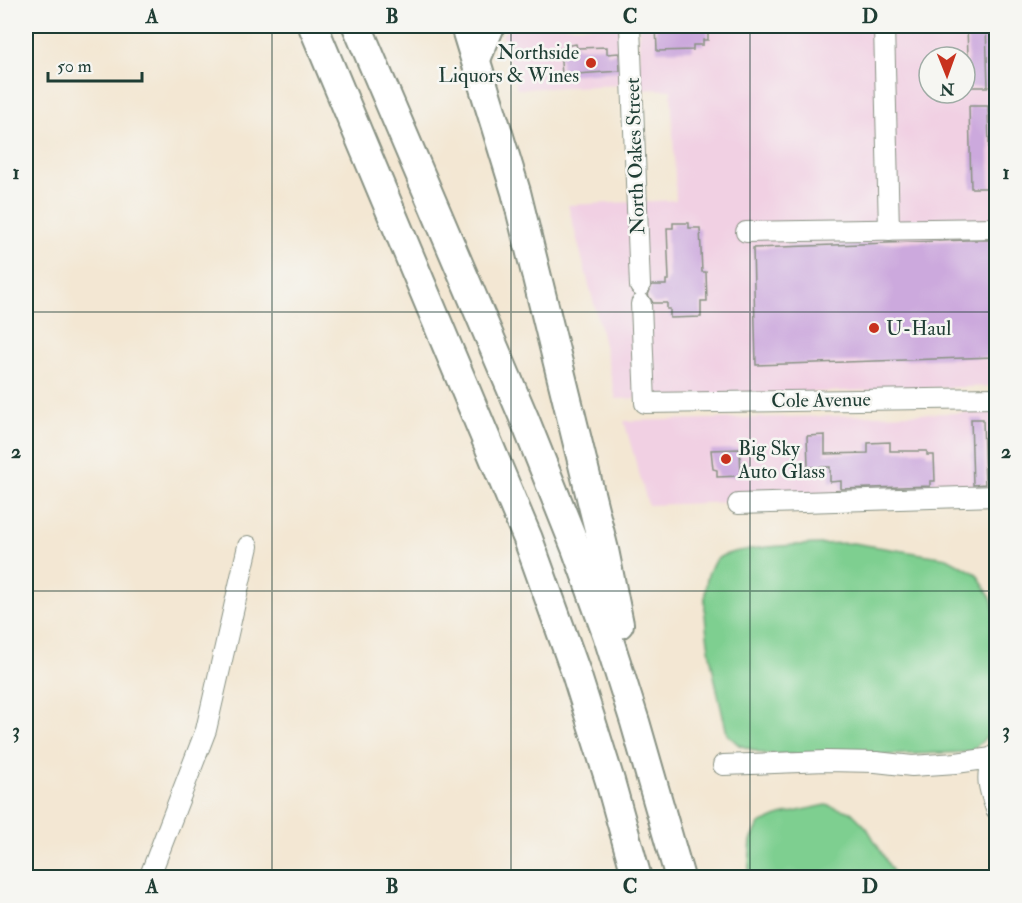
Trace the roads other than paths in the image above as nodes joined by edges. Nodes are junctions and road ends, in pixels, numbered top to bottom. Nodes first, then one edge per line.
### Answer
1 (313, 26) edge
2 (357, 26) edge
3 (465, 26) edge
4 (490, 26) edge
5 (630, 26) edge
6 (884, 26) edge
7 (476, 59) junction
8 (996, 228) edge
9 (889, 230) junction
10 (746, 232) dead end
11 (996, 398) edge
12 (645, 403) joint
13 (996, 496) edge
14 (738, 504) dead end
15 (249, 546) dead end
16 (994, 756) edge
17 (723, 765) dead end
18 (649, 767) junction
19 (996, 809) edge
20 (149, 878) edge
21 (637, 878) edge
22 (680, 878) edge

1 - 21 highway
2 - 18 highway
3 - 7 highway
4 - 7 highway
5 - 12 street, North Oakes Street
6 - 9 street
7 - 18 highway
8 - 9 street
9 - 10 street
11 - 12 street, Cole Avenue
13 - 14 street
15 - 20 street
16 - 17 street
16 - 19 street
18 - 22 highway

